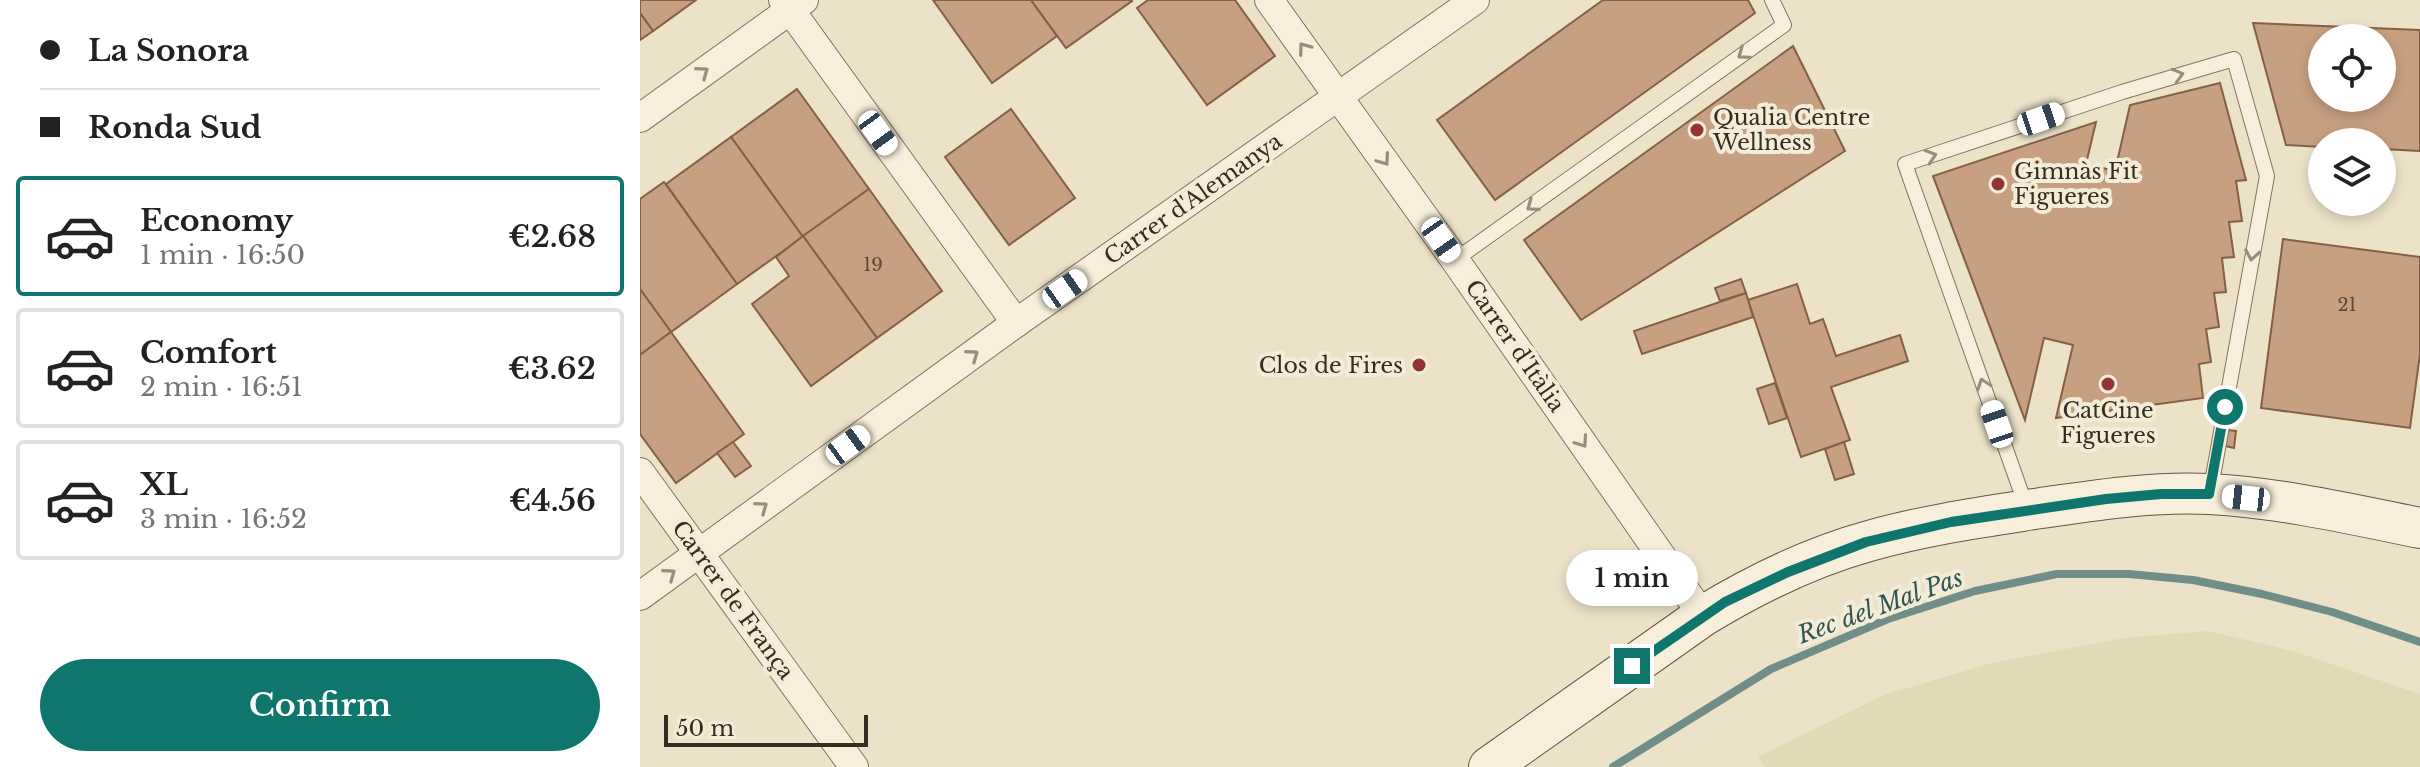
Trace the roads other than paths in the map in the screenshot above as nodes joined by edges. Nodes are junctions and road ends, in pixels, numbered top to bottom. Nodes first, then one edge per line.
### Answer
1 (1269, 0) edge
2 (1475, 0) edge
3 (1772, 0) edge
4 (792, 3) edge
5 (1339, 96) junction
6 (640, 118) edge
7 (1455, 260) junction
8 (1016, 323) junction
9 (640, 472) edge
10 (2209, 494) junction
11 (2027, 511) junction
12 (2420, 528) edge
13 (699, 553) junction
14 (640, 596) edge
15 (1703, 616) junction
16 (854, 767) edge
17 (1489, 767) edge

5 -> 1 street, Carrer d'Itàlia
2 - 5 street, Carrer d'Alemanya
3 -> 7 lane
6 -> 4 street
4 - 8 street
5 -> 7 street, Carrer d'Itàlia
5 - 8 street, Carrer d'Alemanya
7 -> 15 street, Carrer d'Itàlia
13 -> 8 street, Carrer d'Alemanya
9 - 13 street, Carrer de França
10 - 11 main road
11 -> 10 lane
10 - 12 main road
11 - 15 main road
14 -> 13 street, Carrer d'Alemanya
13 - 16 street, Carrer de França
15 - 17 main road

